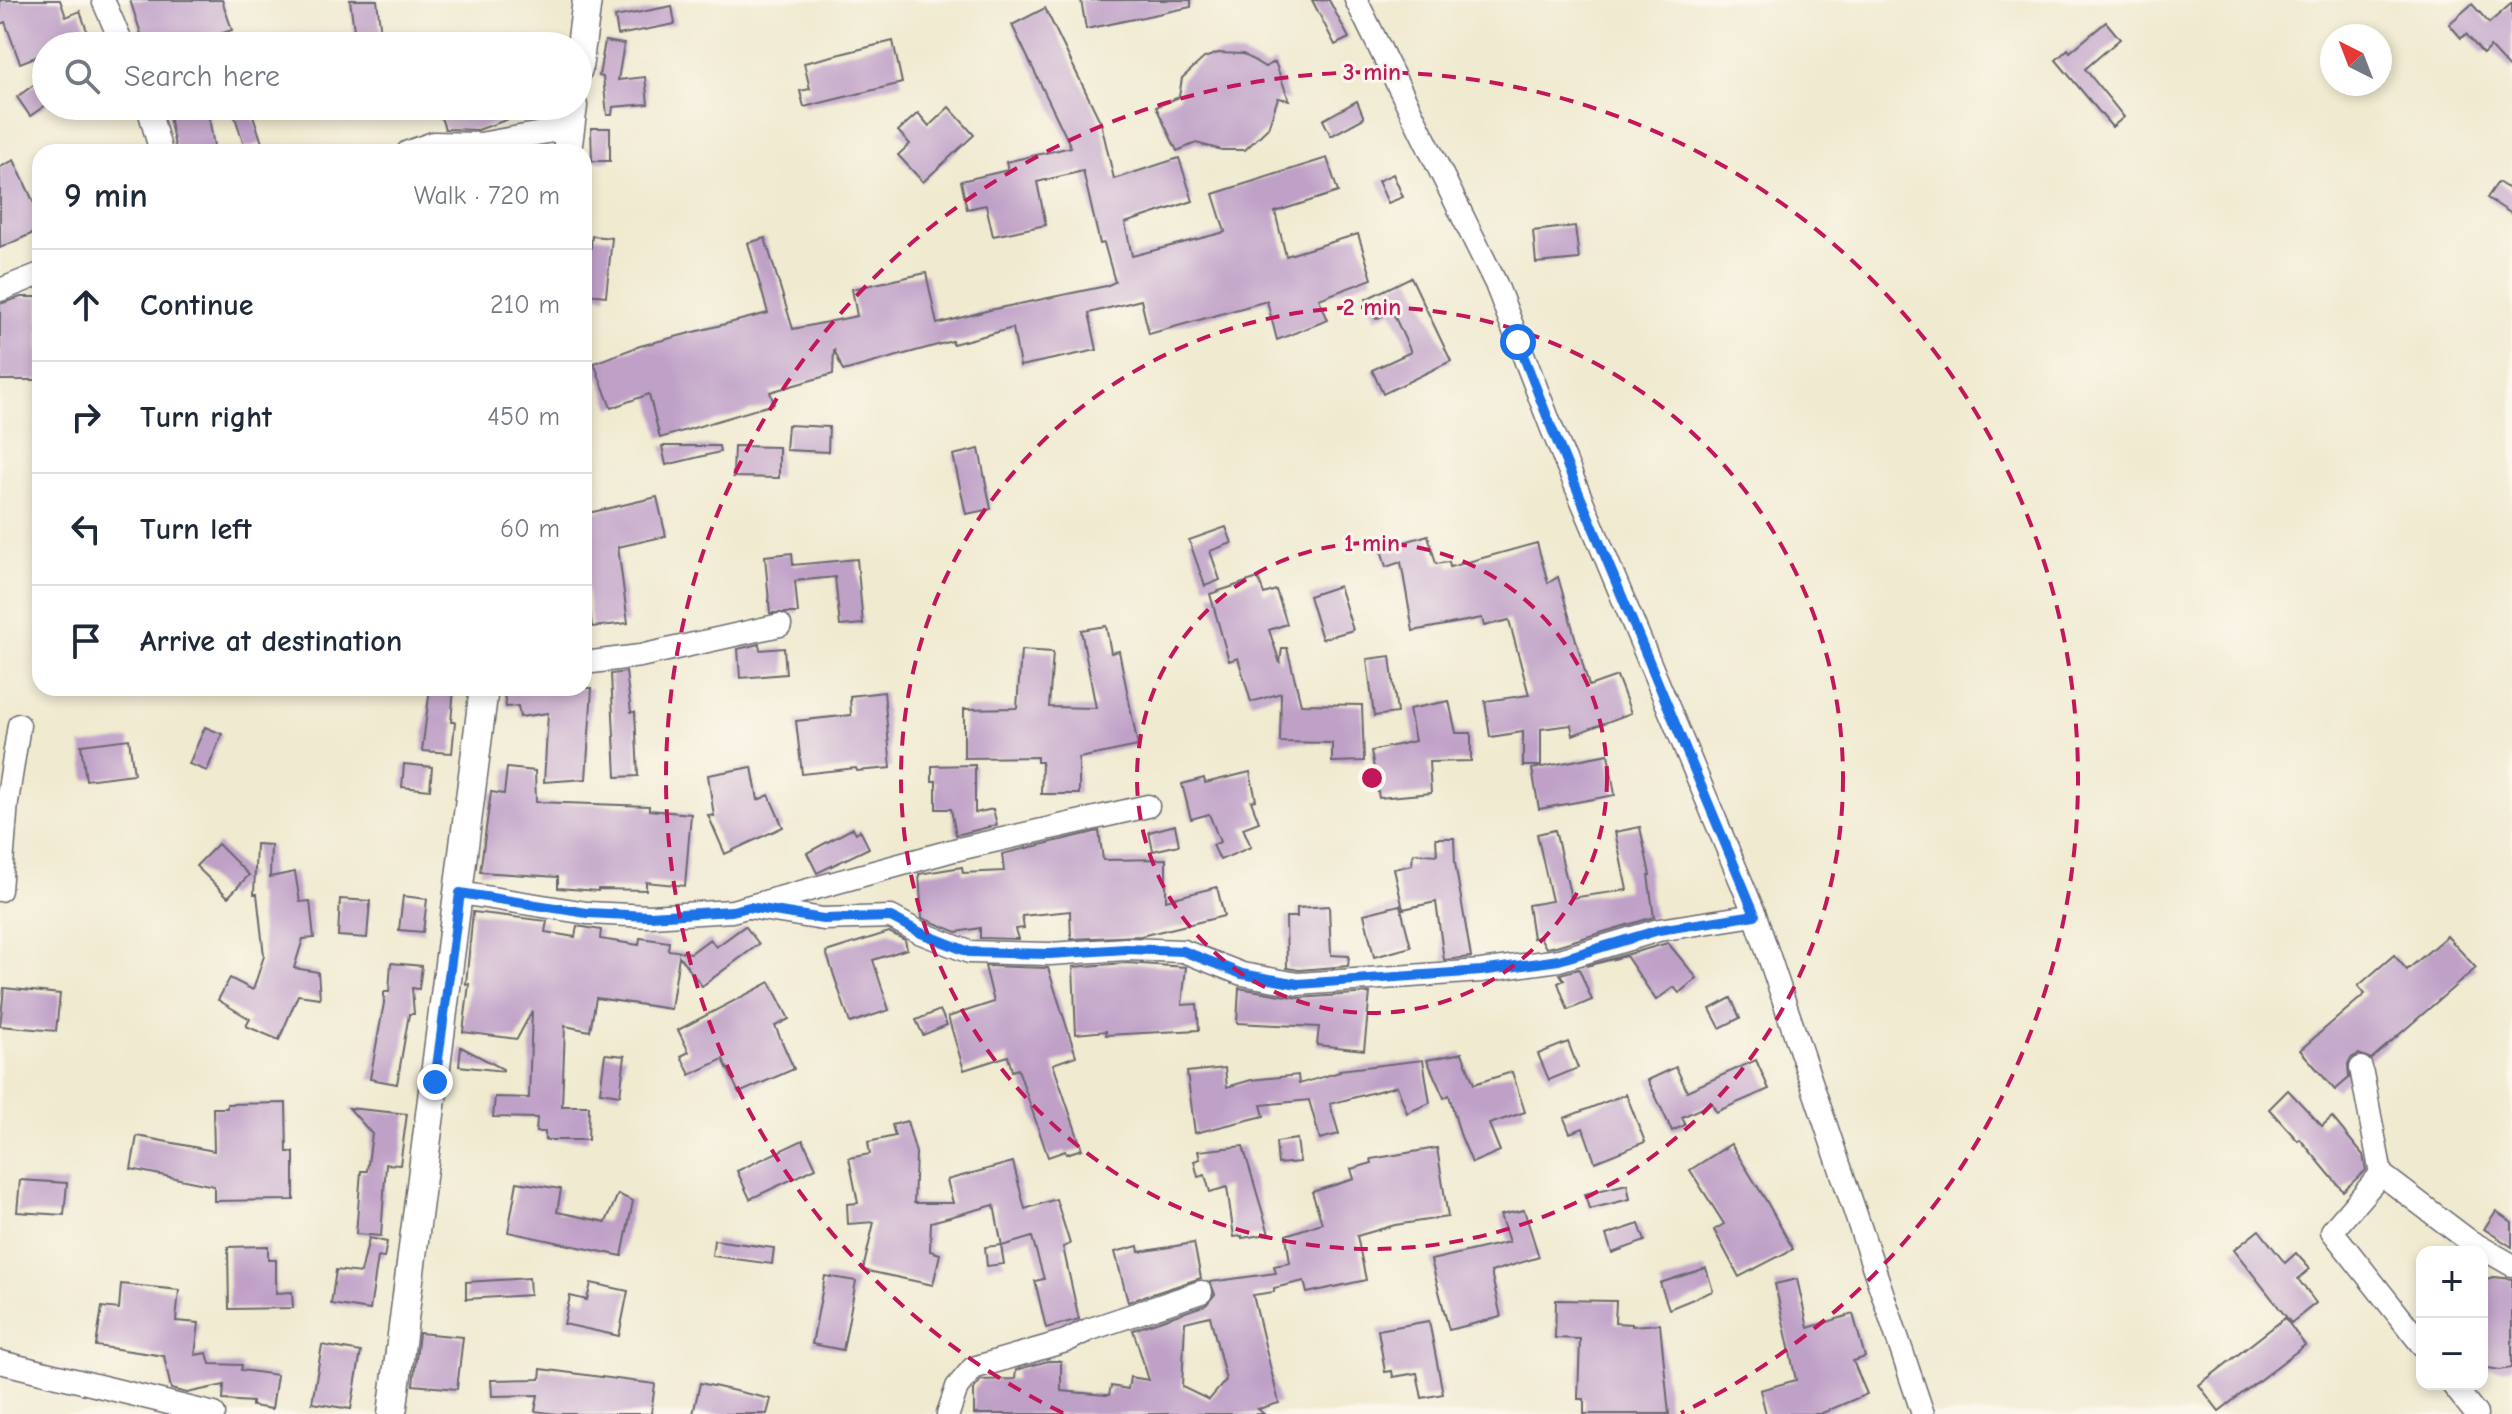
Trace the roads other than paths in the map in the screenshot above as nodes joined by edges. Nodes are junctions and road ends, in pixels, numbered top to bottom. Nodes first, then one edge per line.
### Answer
1 (103, 0) edge
2 (587, 0) edge
3 (1356, 0) edge
4 (117, 32) edge
5 (583, 32) edge
6 (152, 120) edge
7 (570, 129) edge
8 (159, 144) edge
9 (430, 144) edge
10 (480, 144) edge
11 (480, 144) edge
12 (32, 277) edge
13 (0, 290) edge
14 (780, 625) dead end
15 (592, 662) edge
16 (483, 696) edge
17 (19, 725) dead end
18 (1148, 806) dead end
19 (0, 890) edge
20 (460, 893) junction
21 (749, 907) junction
22 (1755, 915) junction
23 (2361, 1068) dead end
24 (2381, 1174) junction
25 (2512, 1265) edge
26 (1201, 1292) dead end
27 (2416, 1337) edge
28 (0, 1362) edge
29 (2457, 1390) edge
30 (214, 1414) edge
31 (392, 1414) edge
32 (948, 1414) edge
33 (1923, 1414) edge
34 (2476, 1414) edge

1 - 4 street
2 - 5 main road
3 - 22 street
6 - 8 street
7 - 10 street
9 - 11 street
12 - 13 street
14 - 15 street
16 - 20 main road
17 - 19 street
18 - 21 street
20 - 21 street
20 - 31 main road
21 - 22 street
22 - 33 street
23 - 24 street
24 - 25 street
24 - 27 street
26 - 32 street
28 - 30 street
29 - 34 street

